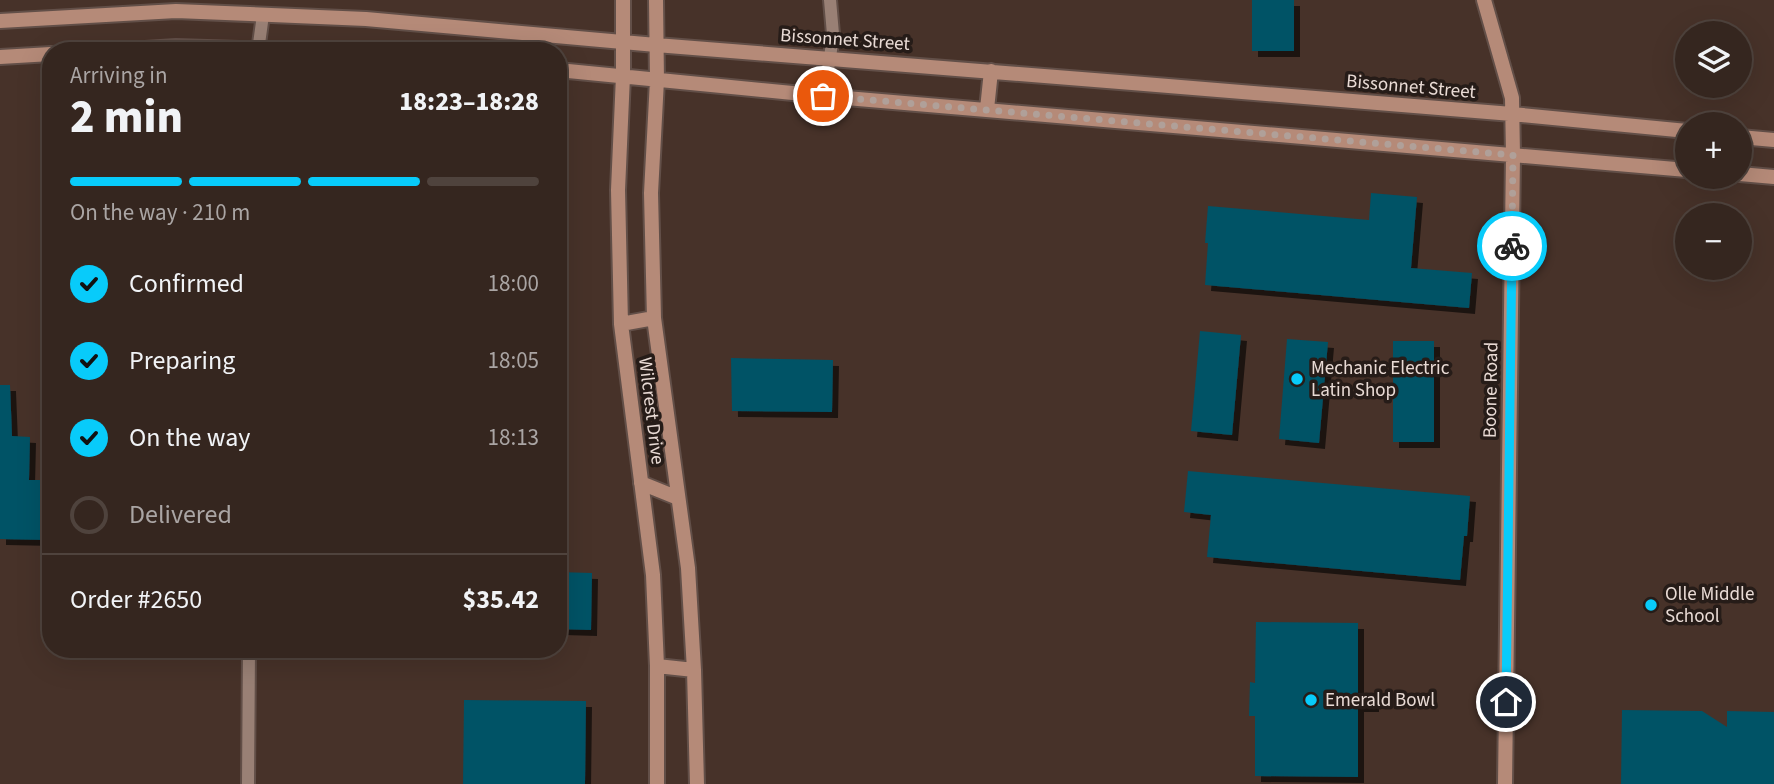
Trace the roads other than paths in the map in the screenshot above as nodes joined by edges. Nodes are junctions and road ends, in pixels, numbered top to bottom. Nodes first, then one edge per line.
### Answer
1 (623, 0) edge
2 (656, 0) edge
3 (830, 0) edge
4 (1484, 0) edge
5 (263, 15) junction
6 (0, 21) edge
7 (259, 42) edge
8 (623, 42) junction
9 (656, 45) junction
10 (42, 55) edge
11 (0, 57) edge
12 (830, 58) junction
13 (567, 71) edge
14 (991, 71) junction
15 (623, 76) junction
16 (657, 80) junction
17 (823, 96) junction
18 (987, 110) junction
19 (1512, 114) junction
20 (1675, 130) edge
21 (1752, 138) edge
22 (1774, 140) edge
23 (1513, 155) junction
24 (1675, 169) edge
25 (1752, 175) edge
26 (1774, 177) edge
27 (654, 318) junction
28 (621, 324) junction
29 (641, 483) junction
30 (678, 498) junction
31 (249, 658) edge
32 (657, 666) junction
33 (695, 670) junction
34 (659, 780) edge
35 (248, 784) edge
36 (697, 784) edge
37 (1505, 784) edge

1 - 8 main road, Wilcrest Drive
2 - 9 main road, Wilcrest Drive
3 - 12 street
4 - 19 main road, Boone Road
5 - 6 main road, Bissonnet Street
5 - 7 street
5 - 8 main road, Bissonnet Street
8 - 9 main road, Bissonnet Street
8 - 15 main road, Wilcrest Drive
9 - 12 main road, Bissonnet Street
9 - 16 main road, Wilcrest Drive
10 - 11 main road
12 - 14 main road, Bissonnet Street
12 - 17 street
13 - 15 main road
14 - 18 main road
14 - 19 main road, Bissonnet Street
15 - 16 main road
15 - 28 main road, Wilcrest Drive
16 - 17 main road
16 - 27 main road, Wilcrest Drive
17 - 18 main road
18 - 23 main road
19 - 20 main road, Bissonnet Street
19 - 23 main road, Boone Road
21 - 22 main road
23 - 24 main road
23 - 37 main road, Boone Road
25 - 26 main road
27 - 28 main road
27 - 30 main road, Wilcrest Drive
28 - 29 main road, Wilcrest Drive
29 - 30 main road
29 - 32 main road, Wilcrest Drive
30 - 33 main road, Wilcrest Drive
31 - 35 street
32 - 33 main road
32 - 34 main road, Wilcrest Drive
33 - 36 main road, Wilcrest Drive

